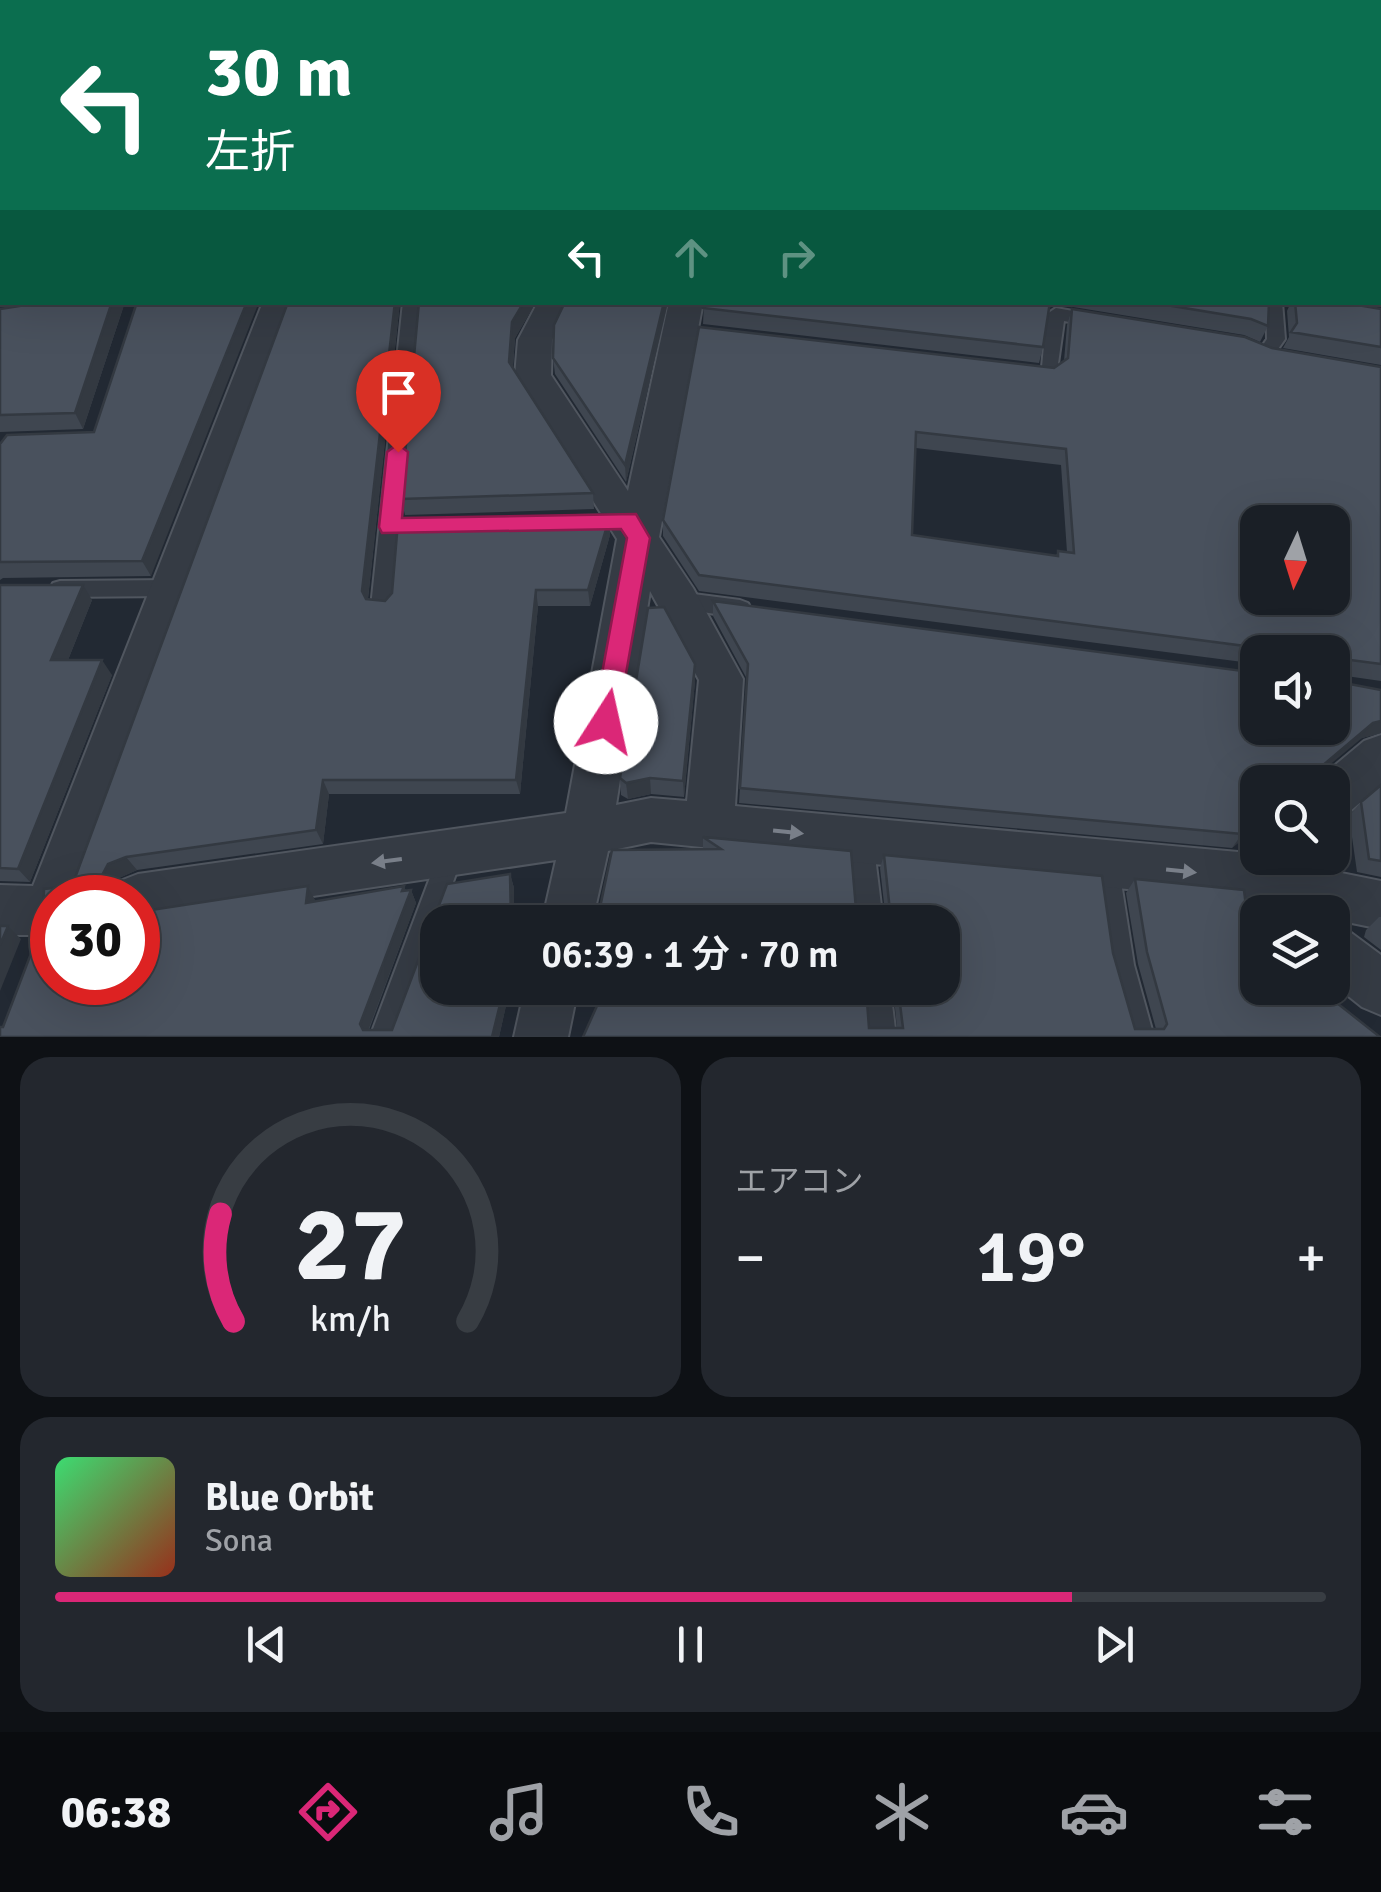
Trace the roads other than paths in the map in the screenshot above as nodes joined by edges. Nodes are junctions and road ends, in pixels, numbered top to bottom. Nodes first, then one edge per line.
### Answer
1 (279, 305) edge
2 (412, 305) edge
3 (554, 305) edge
4 (1274, 305) edge
5 (689, 323) edge
6 (1112, 324) edge
7 (1243, 345) edge
8 (1012, 370) edge
9 (624, 526) junction
10 (172, 588) junction
11 (41, 589) edge
12 (678, 600) junction
13 (382, 607) edge
14 (756, 610) edge
15 (1381, 756) edge
16 (1350, 782) edge
17 (709, 824) junction
18 (587, 833) junction
19 (861, 839) junction
20 (452, 852) junction
21 (1106, 863) junction
22 (1240, 867) edge
23 (55, 875) edge
24 (1256, 875) edge
25 (1278, 875) edge
26 (160, 895) edge
27 (1271, 895) edge
28 (571, 905) edge
29 (868, 905) edge
30 (1381, 905) edge
31 (1350, 964) edge
32 (1381, 988) edge
33 (548, 1005) edge
34 (878, 1005) edge
35 (384, 1037) edge
36 (541, 1037) edge
37 (882, 1037) edge
38 (1140, 1037) edge

1 - 10 street
2 - 13 lane
3 - 9 street
4 - 7 lane
5 - 9 street
6 - 8 lane
9 - 12 street
9 - 18 street
10 - 11 lane
10 - 23 street
12 - 14 lane
12 - 17 street
15 - 16 street
17 - 18 street
17 -> 19 street
18 - 20 street
18 - 28 street
19 - 21 street
19 - 29 lane
20 -> 26 street
20 - 35 lane
21 -> 22 street
21 - 38 lane
24 - 27 street
25 - 30 street
31 - 32 street
33 - 36 street
34 - 37 lane

